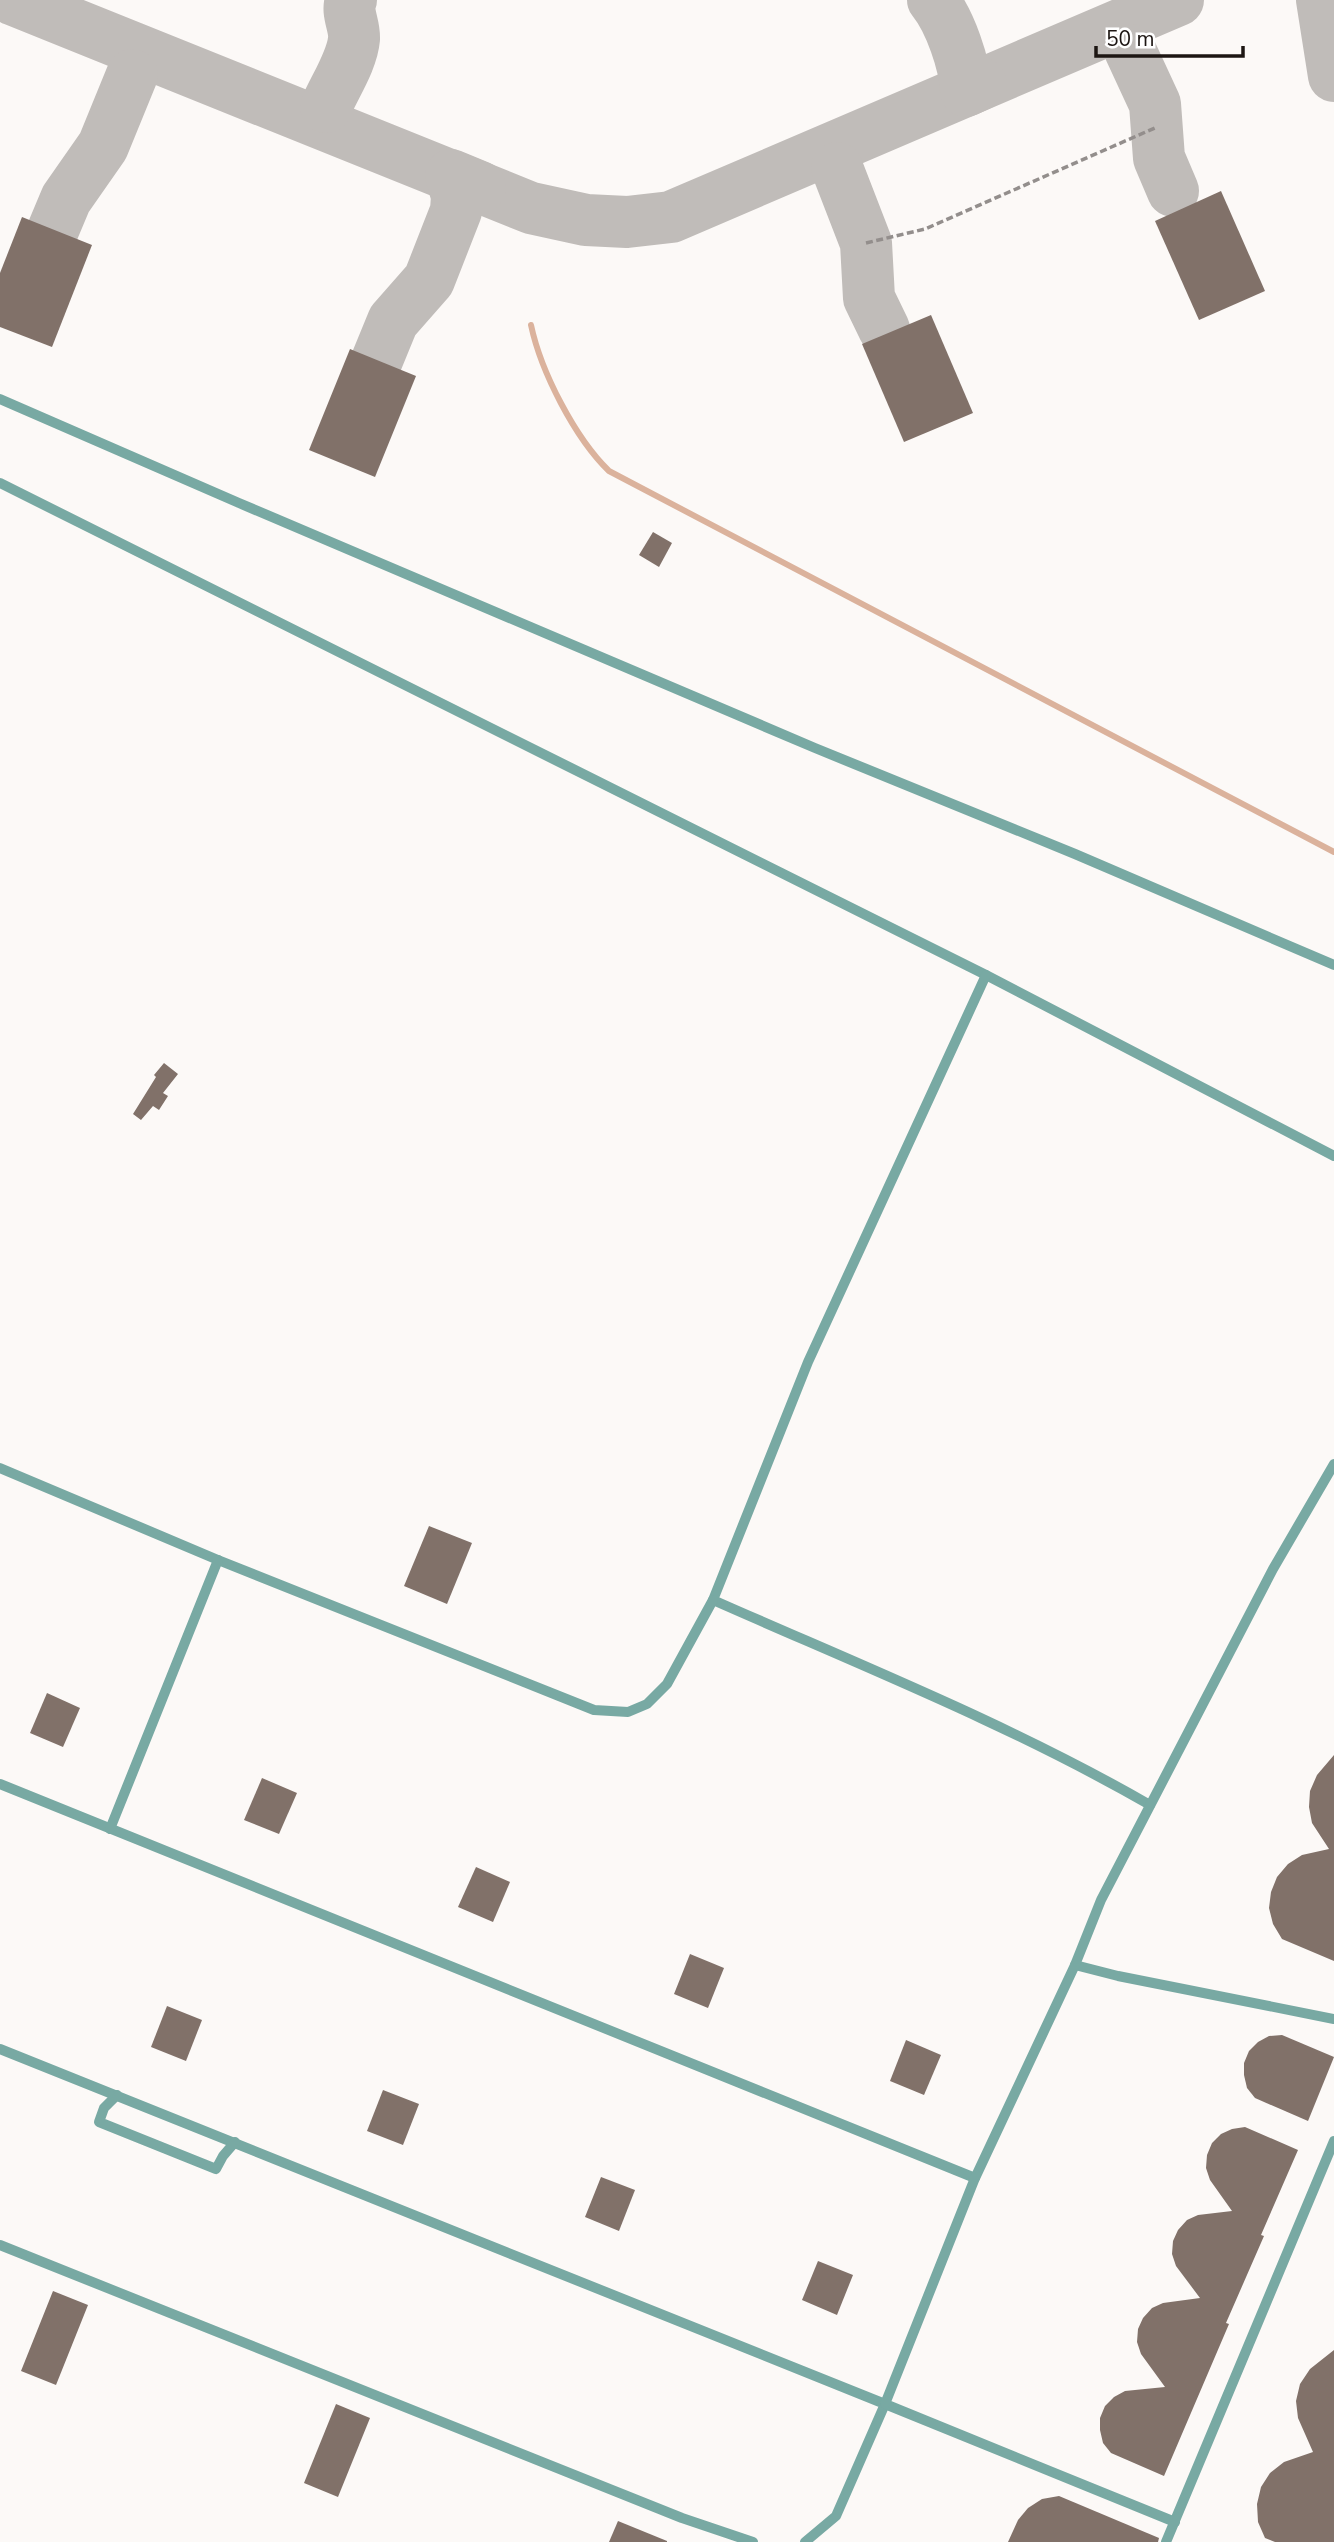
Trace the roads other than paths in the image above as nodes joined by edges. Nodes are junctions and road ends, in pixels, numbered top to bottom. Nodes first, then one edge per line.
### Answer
1 (0, 399) edge
2 (0, 483) edge
3 (1334, 965) edge
4 (986, 975) junction
5 (1334, 1156) edge
6 (1334, 1464) edge
7 (0, 1468) edge
8 (218, 1560) junction
9 (713, 1600) junction
10 (0, 1784) edge
11 (1150, 1805) junction
12 (110, 1829) junction
13 (1075, 1965) junction
14 (1334, 2019) edge
15 (0, 2049) edge
16 (117, 2095) junction
17 (1334, 2141) edge
18 (235, 2142) junction
19 (975, 2178) junction
20 (0, 2245) edge
21 (885, 2404) junction
22 (1175, 2522) junction
23 (753, 2542) edge
24 (806, 2542) edge
25 (1166, 2542) edge

1 - 3 lane
2 - 4 lane
4 - 5 lane
4 - 9 lane
6 - 11 lane
7 - 8 lane
8 - 9 lane
8 - 12 lane
9 - 11 lane
10 - 12 lane
11 - 13 lane
12 - 19 lane
13 - 14 lane
13 - 19 lane
15 - 16 lane
16 - 18 lane
16 - 18 lane
17 - 22 lane
18 - 21 lane
19 - 21 lane
20 - 23 lane
21 - 22 lane
21 - 24 lane
22 - 25 lane

